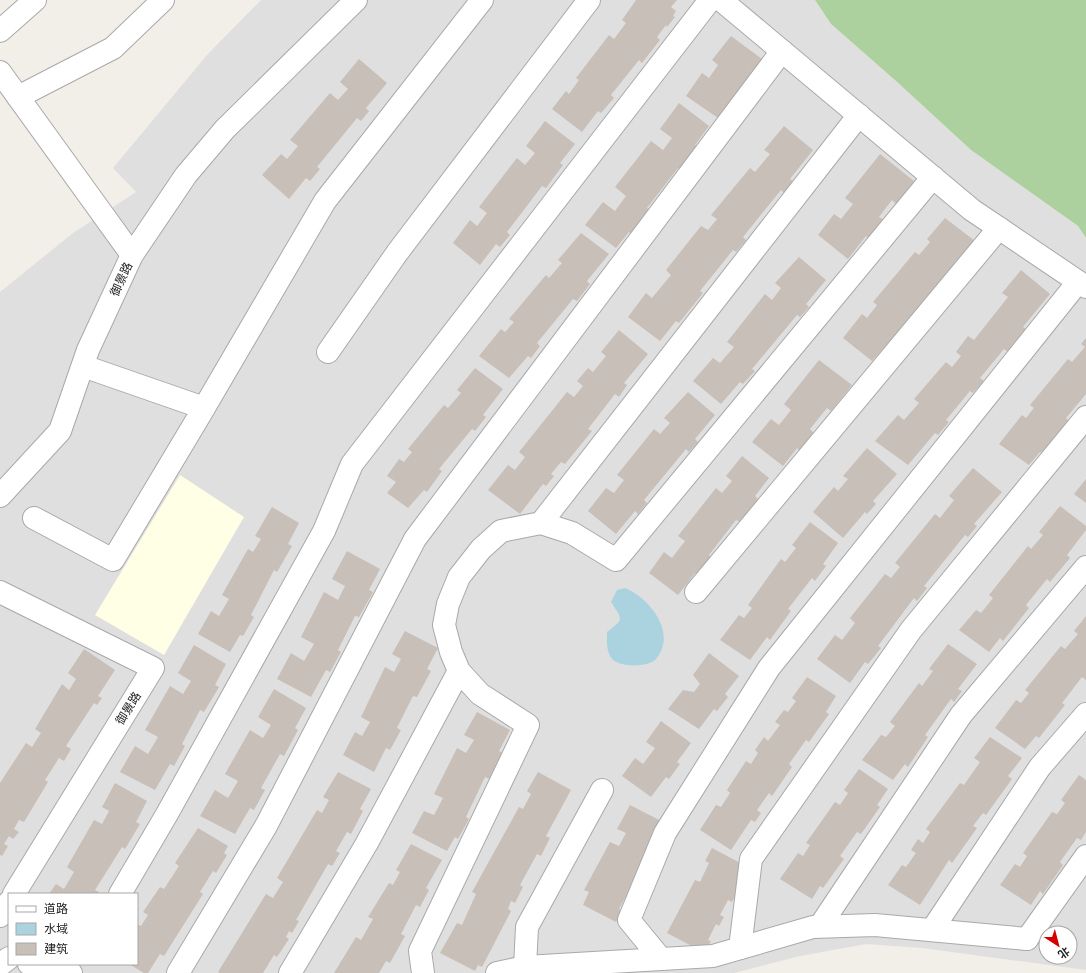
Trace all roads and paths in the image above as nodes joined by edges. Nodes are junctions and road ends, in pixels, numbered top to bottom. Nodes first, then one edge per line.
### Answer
1 (35, 0) edge
2 (164, 0) edge
3 (356, 0) edge
4 (482, 0) edge
5 (589, 0) edge
6 (710, 0) edge
7 (721, 0) edge
8 (0, 31) edge
9 (782, 51) junction
10 (0, 72) edge
11 (18, 97) junction
12 (859, 115) junction
13 (933, 177) junction
14 (999, 228) junction
15 (132, 255) junction
16 (1082, 285) edge
17 (328, 352) dead end
18 (83, 366) junction
19 (204, 408) junction
20 (1086, 417) edge
21 (0, 496) edge
22 (34, 518) dead end
23 (541, 523) junction
24 (1086, 566) edge
25 (0, 592) edge
26 (696, 592) dead end
27 (459, 671) junction
28 (1086, 714) edge
29 (602, 790) dead end
30 (1086, 856) edge
31 (15, 893) edge
32 (121, 893) edge
33 (8, 904) edge
34 (0, 916) edge
35 (8, 922) edge
36 (820, 926) junction
37 (932, 930) junction
38 (740, 948) junction
39 (8, 959) edge
40 (661, 959) junction
41 (0, 965) edge
42 (31, 965) edge
43 (525, 967) junction
44 (72, 973) edge
45 (178, 973) edge
46 (290, 973) edge
47 (423, 973) edge
48 (497, 973) edge

1 - 8 street
2 - 11 street
3 - 15 street
4 - 19 street
5 - 17 street
6 - 32 street
7 - 9 street
9 - 12 street
9 - 45 street
10 - 11 street, 御景路
11 - 15 street, 御景路
12 - 13 street
12 - 23 street
13 - 14 street
13 - 23 street
14 - 16 street
14 - 26 street
15 - 18 street, 御景路
16 - 40 street
18 - 19 street
18 - 21 street, 御景路
19 - 22 street
20 - 38 street
23 - 27 street
24 - 36 street
25 - 31 street, 御景路
27 - 46 street
27 - 47 street
28 - 37 street
29 - 43 street
30 - 37 street
33 - 34 street
34 - 35 street
36 - 37 street
36 - 38 street
38 - 40 street
39 - 41 street
40 - 43 street
42 - 44 street
43 - 48 street

